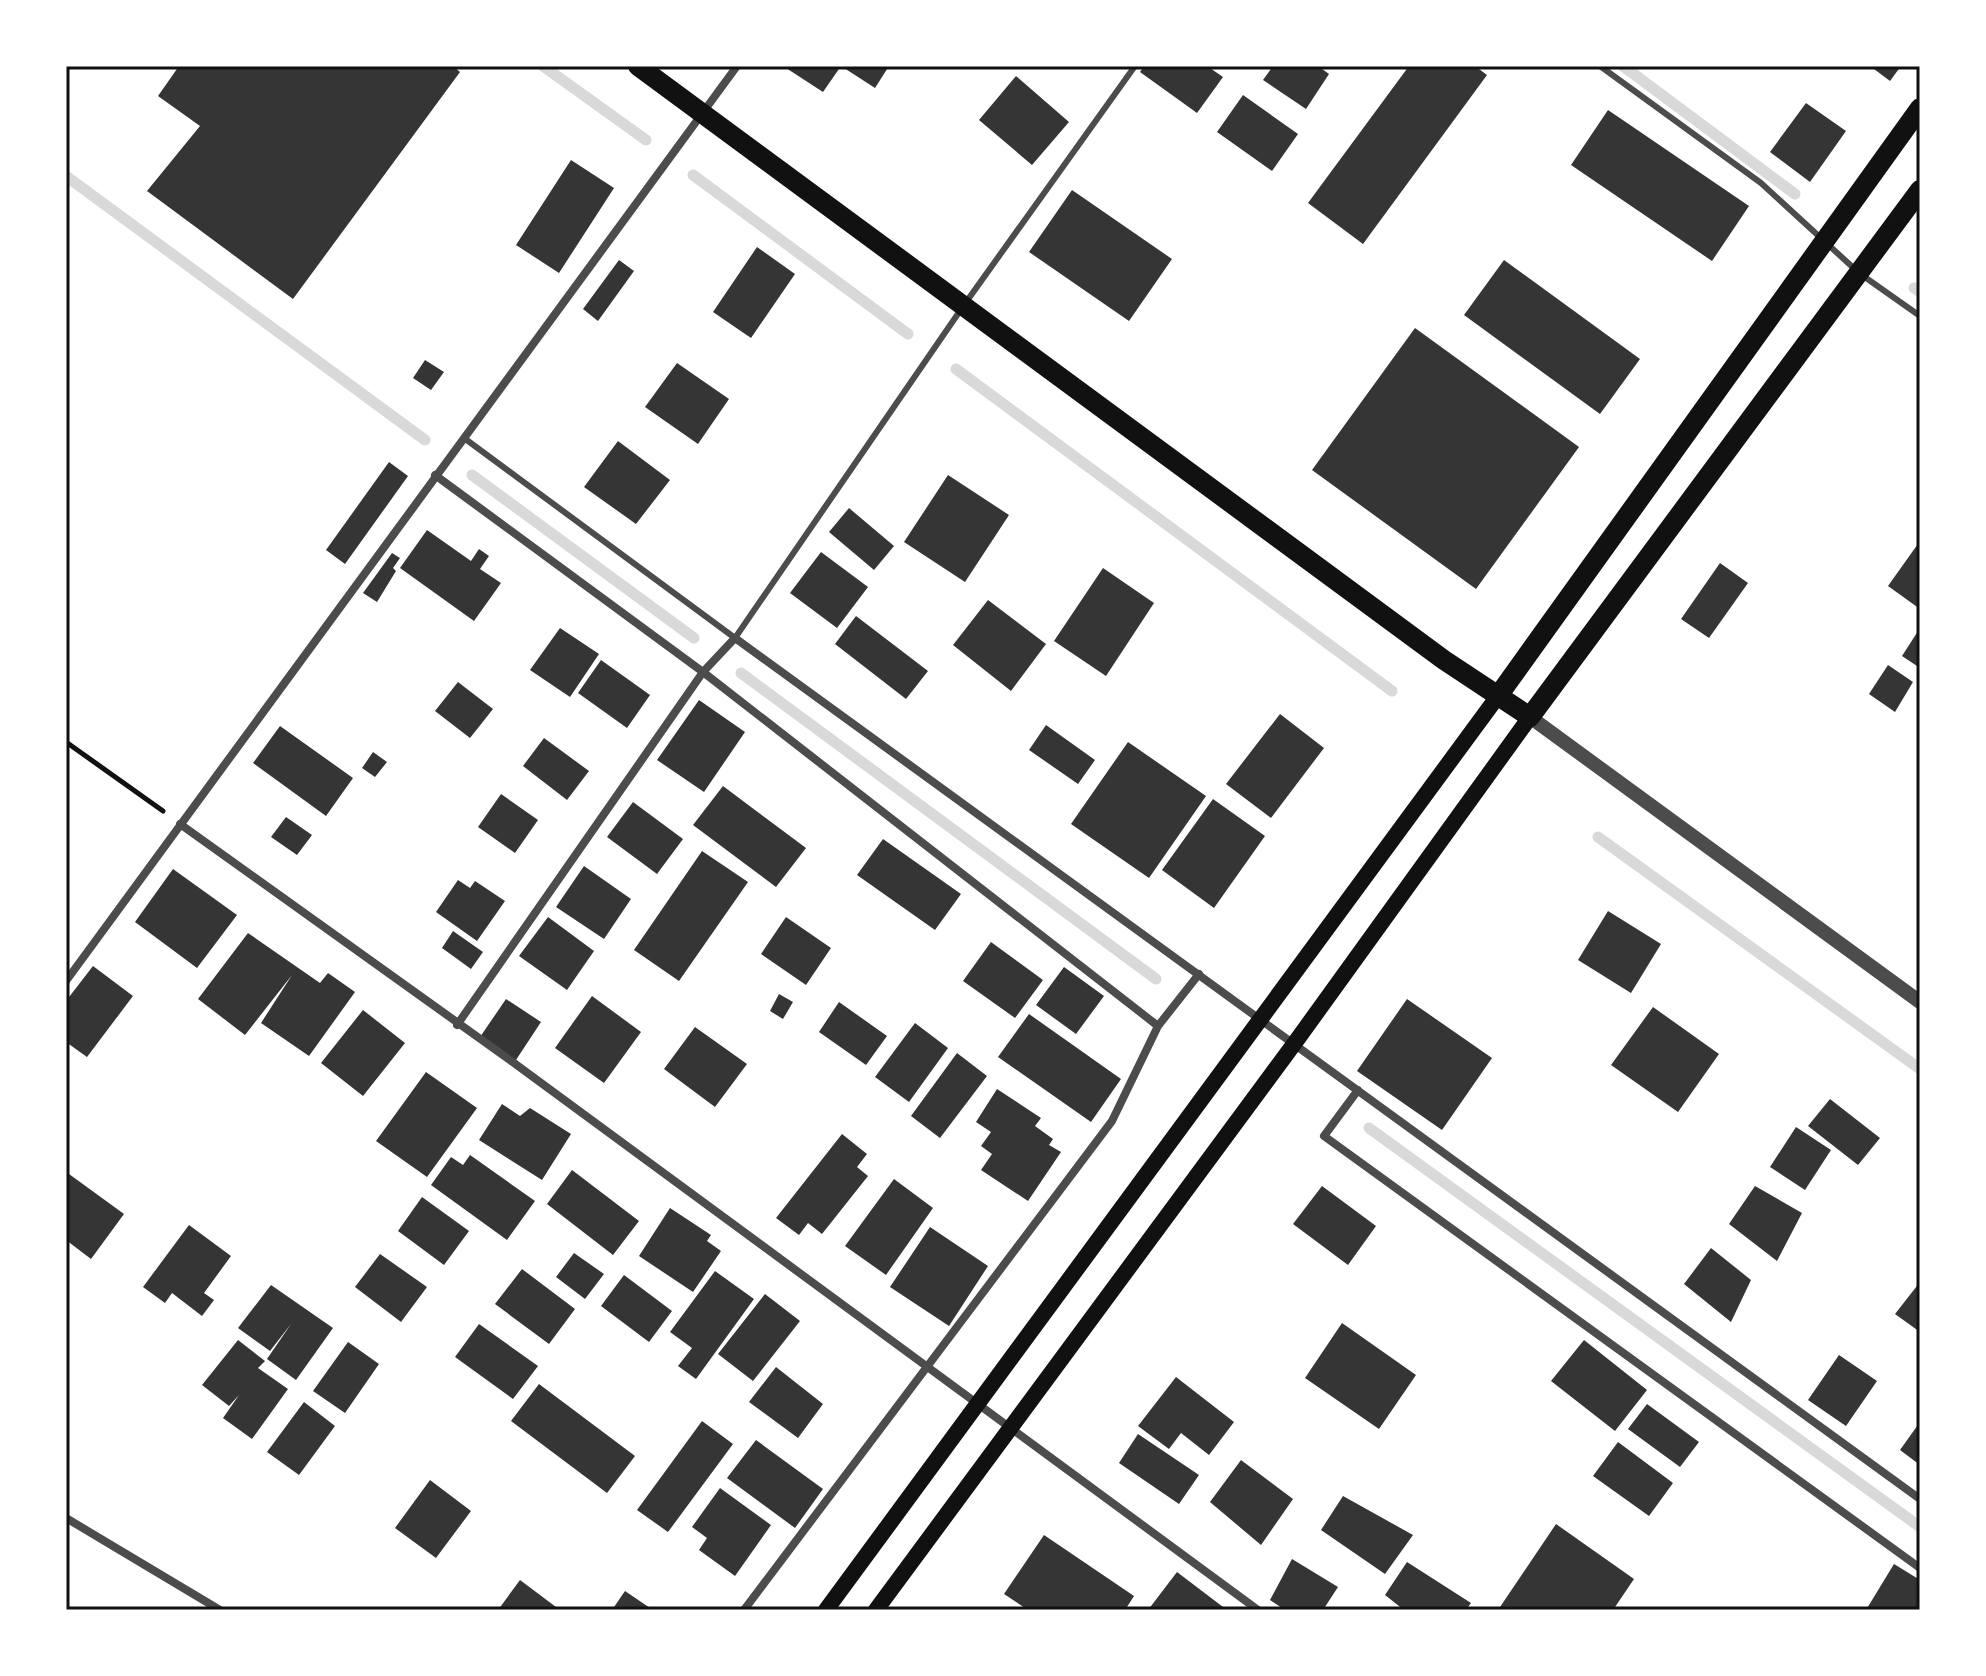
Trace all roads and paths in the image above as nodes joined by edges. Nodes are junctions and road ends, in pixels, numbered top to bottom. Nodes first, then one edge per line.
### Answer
1 (638, 66) edge
2 (737, 66) edge
3 (1135, 66) edge
4 (1600, 66) edge
5 (1920, 108) edge
6 (703, 112) junction
7 (1920, 190) edge
8 (1824, 240) junction
9 (1859, 273) junction
10 (964, 305) junction
11 (1920, 316) edge
12 (464, 438) junction
13 (435, 475) junction
14 (735, 638) junction
15 (703, 672) junction
16 (1498, 696) junction
17 (1530, 717) junction
18 (66, 742) edge
19 (180, 824) junction
20 (1199, 974) junction
21 (66, 981) edge
22 (1920, 1002) edge
23 (1262, 1020) junction
24 (457, 1025) junction
25 (1158, 1026) junction
26 (1294, 1044) junction
27 (1358, 1090) junction
28 (926, 1368) junction
29 (1920, 1499) edge
30 (66, 1518) edge
31 (1920, 1568) edge
32 (220, 1610) edge
33 (744, 1610) edge
34 (826, 1610) edge
35 (876, 1610) edge
36 (1258, 1610) edge

1 - 6 main road
2 - 6 street
3 - 10 lane
4 - 8 lane
5 - 8 main road
6 - 10 main road
6 - 12 street
7 - 9 main road
8 - 9 lane
8 - 16 main road
9 - 11 lane
9 - 17 main road
10 - 14 lane
10 - 16 main road
12 - 13 street
12 - 14 lane
13 - 15 street
13 - 19 street
14 - 15 street
14 - 20 street
15 - 24 street
15 - 25 street
16 - 17 main road
16 - 23 main road
17 - 22 street
17 - 26 main road
18 - 19 path
19 - 21 street
19 - 24 street
20 - 23 street
20 - 25 street
23 - 26 street
23 - 34 main road
24 - 28 street
25 - 28 street
26 - 27 street
26 - 35 main road
27 - 29 street
27 - 31 street
28 - 33 street
28 - 36 street
30 - 32 street

